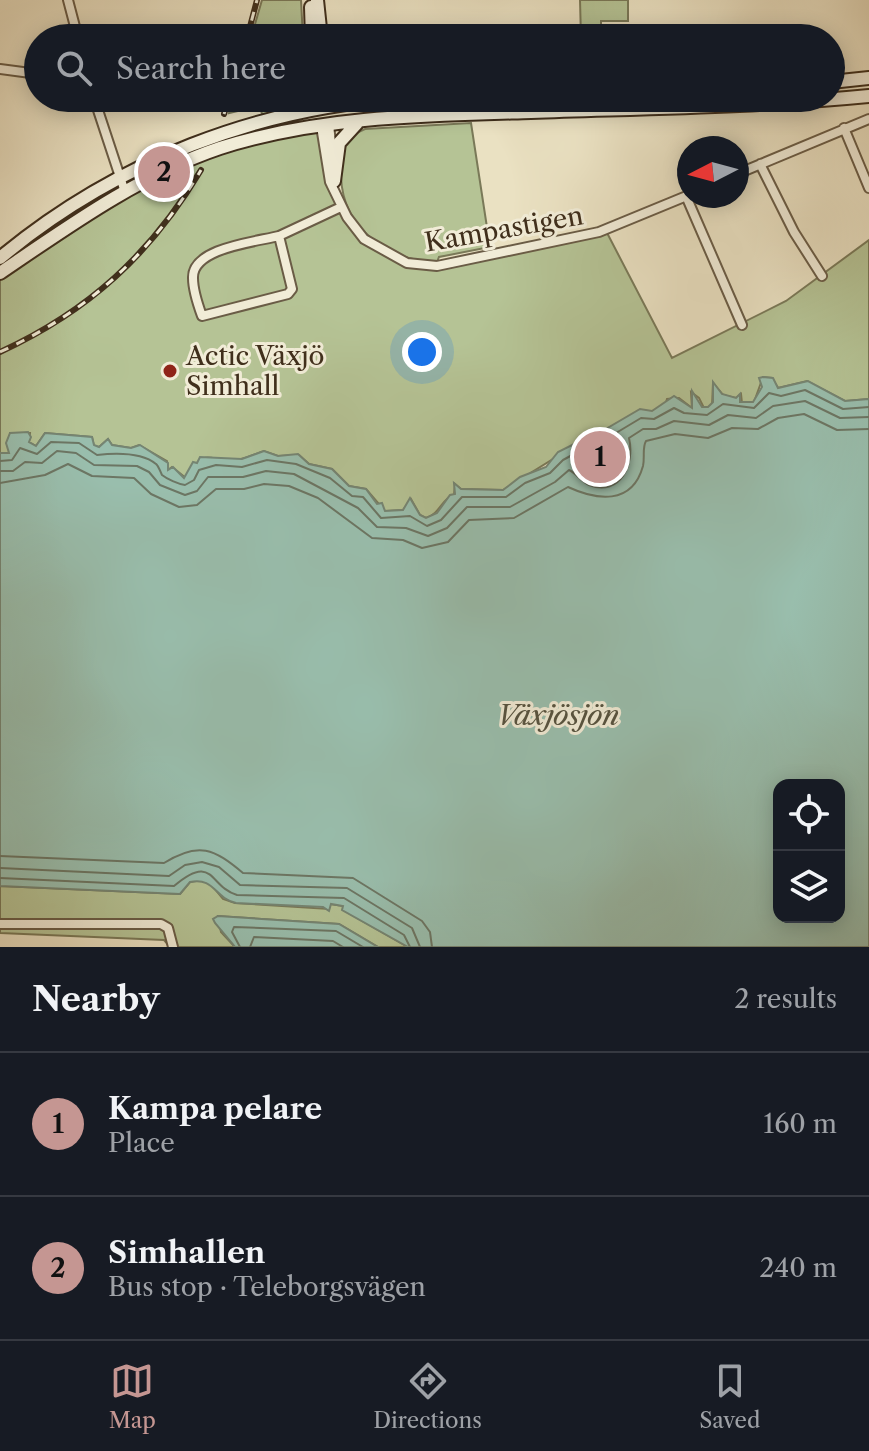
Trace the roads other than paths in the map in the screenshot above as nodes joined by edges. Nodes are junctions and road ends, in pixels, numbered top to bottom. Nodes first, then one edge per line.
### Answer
1 (68, 0) edge
2 (314, 0) edge
3 (74, 24) edge
4 (313, 24) edge
5 (318, 24) edge
6 (0, 69) edge
7 (24, 72) edge
8 (869, 78) edge
9 (845, 81) edge
10 (869, 96) edge
11 (845, 98) edge
12 (98, 112) edge
13 (289, 112) edge
14 (293, 112) edge
15 (323, 112) edge
16 (528, 112) edge
17 (287, 114) junction
18 (869, 119) edge
19 (359, 121) junction
20 (325, 125) junction
21 (844, 128) junction
22 (760, 164) junction
23 (749, 169) edge
24 (119, 177) junction
25 (335, 187) junction
26 (869, 188) edge
27 (125, 192) junction
28 (677, 200) edge
29 (341, 207) junction
30 (693, 208) edge
31 (279, 236) junction
32 (0, 258) edge
33 (0, 273) edge
34 (822, 276) dead end
35 (742, 325) dead end
36 (0, 924) edge
37 (173, 947) edge

1 - 3 street
2 - 4 main road
2 - 5 main road
6 - 7 street
8 - 9 main road
10 - 11 main road
12 - 24 street
13 - 17 main road
14 - 17 main road
15 - 20 main road
16 - 19 main road
17 - 24 main road
18 - 21 street
19 - 20 main road
19 - 25 main road
20 - 25 street, Kampastigen
20 - 27 main road
21 - 22 street
21 - 26 street
22 - 23 street
22 - 34 street
24 - 27 street
24 - 32 main road
25 - 29 street, Kampastigen
27 - 33 main road
28 - 29 street, Kampastigen
29 - 31 street
30 - 35 street
31 - 31 street
36 - 37 street

